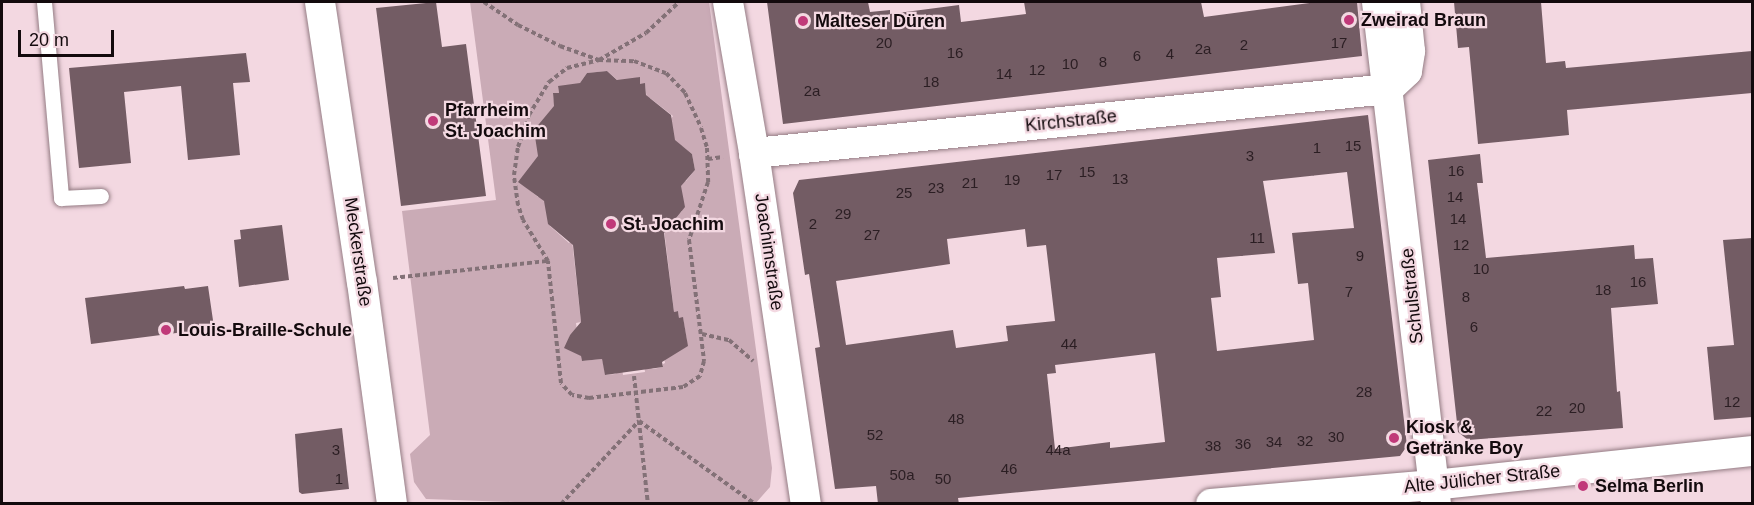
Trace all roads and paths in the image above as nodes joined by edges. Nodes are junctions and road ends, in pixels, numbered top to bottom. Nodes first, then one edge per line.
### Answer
1 (44, 2) edge
2 (320, 2) edge
3 (484, 2) edge
4 (679, 2) edge
5 (728, 2) edge
6 (1377, 2) edge
7 (1405, 2) edge
8 (599, 60) junction
9 (1388, 89) junction
10 (754, 153) junction
11 (101, 196) dead end
12 (548, 261) junction
13 (362, 282) junction
14 (634, 376) dead end
15 (636, 393) junction
16 (639, 421) junction
17 (1752, 451) edge
18 (1435, 494) edge
19 (393, 504) edge
20 (561, 504) edge
21 (648, 504) edge
22 (755, 504) edge
23 (806, 504) edge
24 (1211, 504) edge

1 - 11 lane
2 - 13 street, Meckerstraße
3 - 8 path
4 - 8 path
5 - 10 street, Joachimstraße
6 - 9 street, Schulstraße
7 - 9 street
8 - 12 path
8 - 15 path
9 - 10 street, Kirchstraße
9 - 18 street, Schulstraße
10 - 23 street, Joachimstraße
12 - 13 path
12 - 15 path
13 - 19 street, Meckerstraße
14 - 15 path
15 - 16 path
16 - 20 path
16 - 21 path
16 - 22 path
17 - 18 street, Alte Jülicher Straße
18 - 24 street, Alte Jülicher Straße

